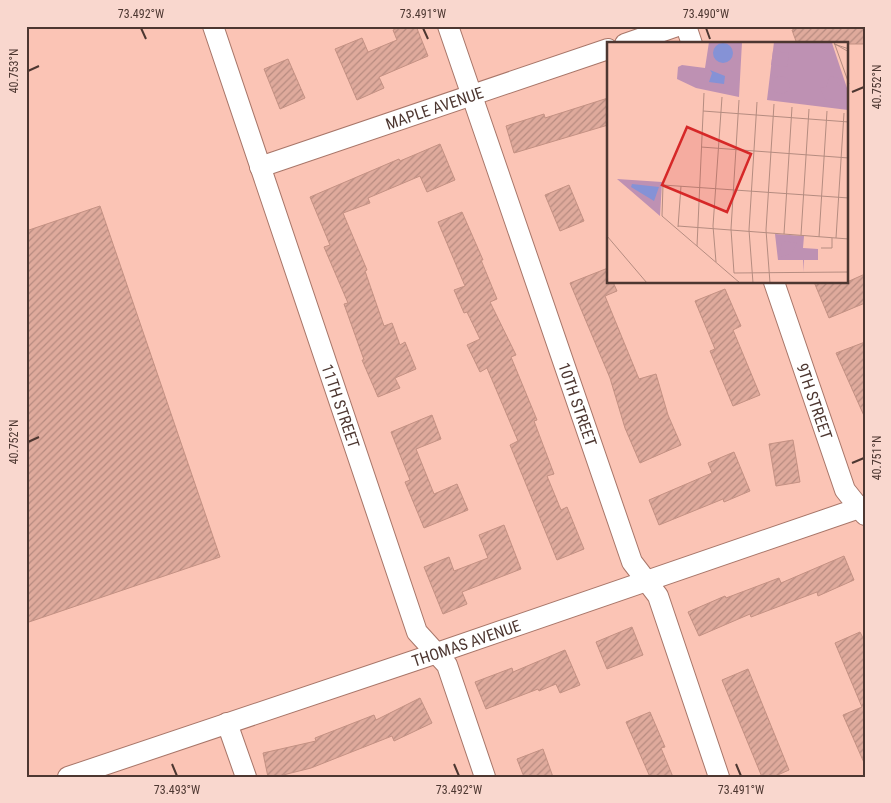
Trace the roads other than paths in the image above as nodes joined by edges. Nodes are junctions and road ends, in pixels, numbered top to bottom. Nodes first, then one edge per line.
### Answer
1 (213, 26) edge
2 (448, 26) edge
3 (677, 26) edge
4 (686, 26) edge
5 (631, 42) edge
6 (691, 42) edge
7 (607, 49) edge
8 (472, 96) junction
9 (260, 167) junction
10 (775, 284) edge
11 (863, 510) edge
12 (646, 580) junction
13 (436, 653) junction
14 (228, 723) junction
15 (68, 777) edge
16 (246, 777) edge
17 (485, 777) edge
18 (719, 777) edge

1 - 9 street, 11TH STREET
2 - 8 street, 10TH STREET
3 - 5 street
4 - 6 street
7 - 8 street, MAPLE AVENUE
8 - 9 street, MAPLE AVENUE
8 - 12 street, 10TH STREET
9 - 13 street, 11TH STREET
10 - 11 street, 9TH STREET
11 - 12 street, THOMAS AVENUE
12 - 13 street, THOMAS AVENUE
12 - 18 street, 10TH STREET
13 - 14 street, THOMAS AVENUE
13 - 17 street, 11TH STREET
14 - 15 street, THOMAS AVENUE
14 - 16 street

